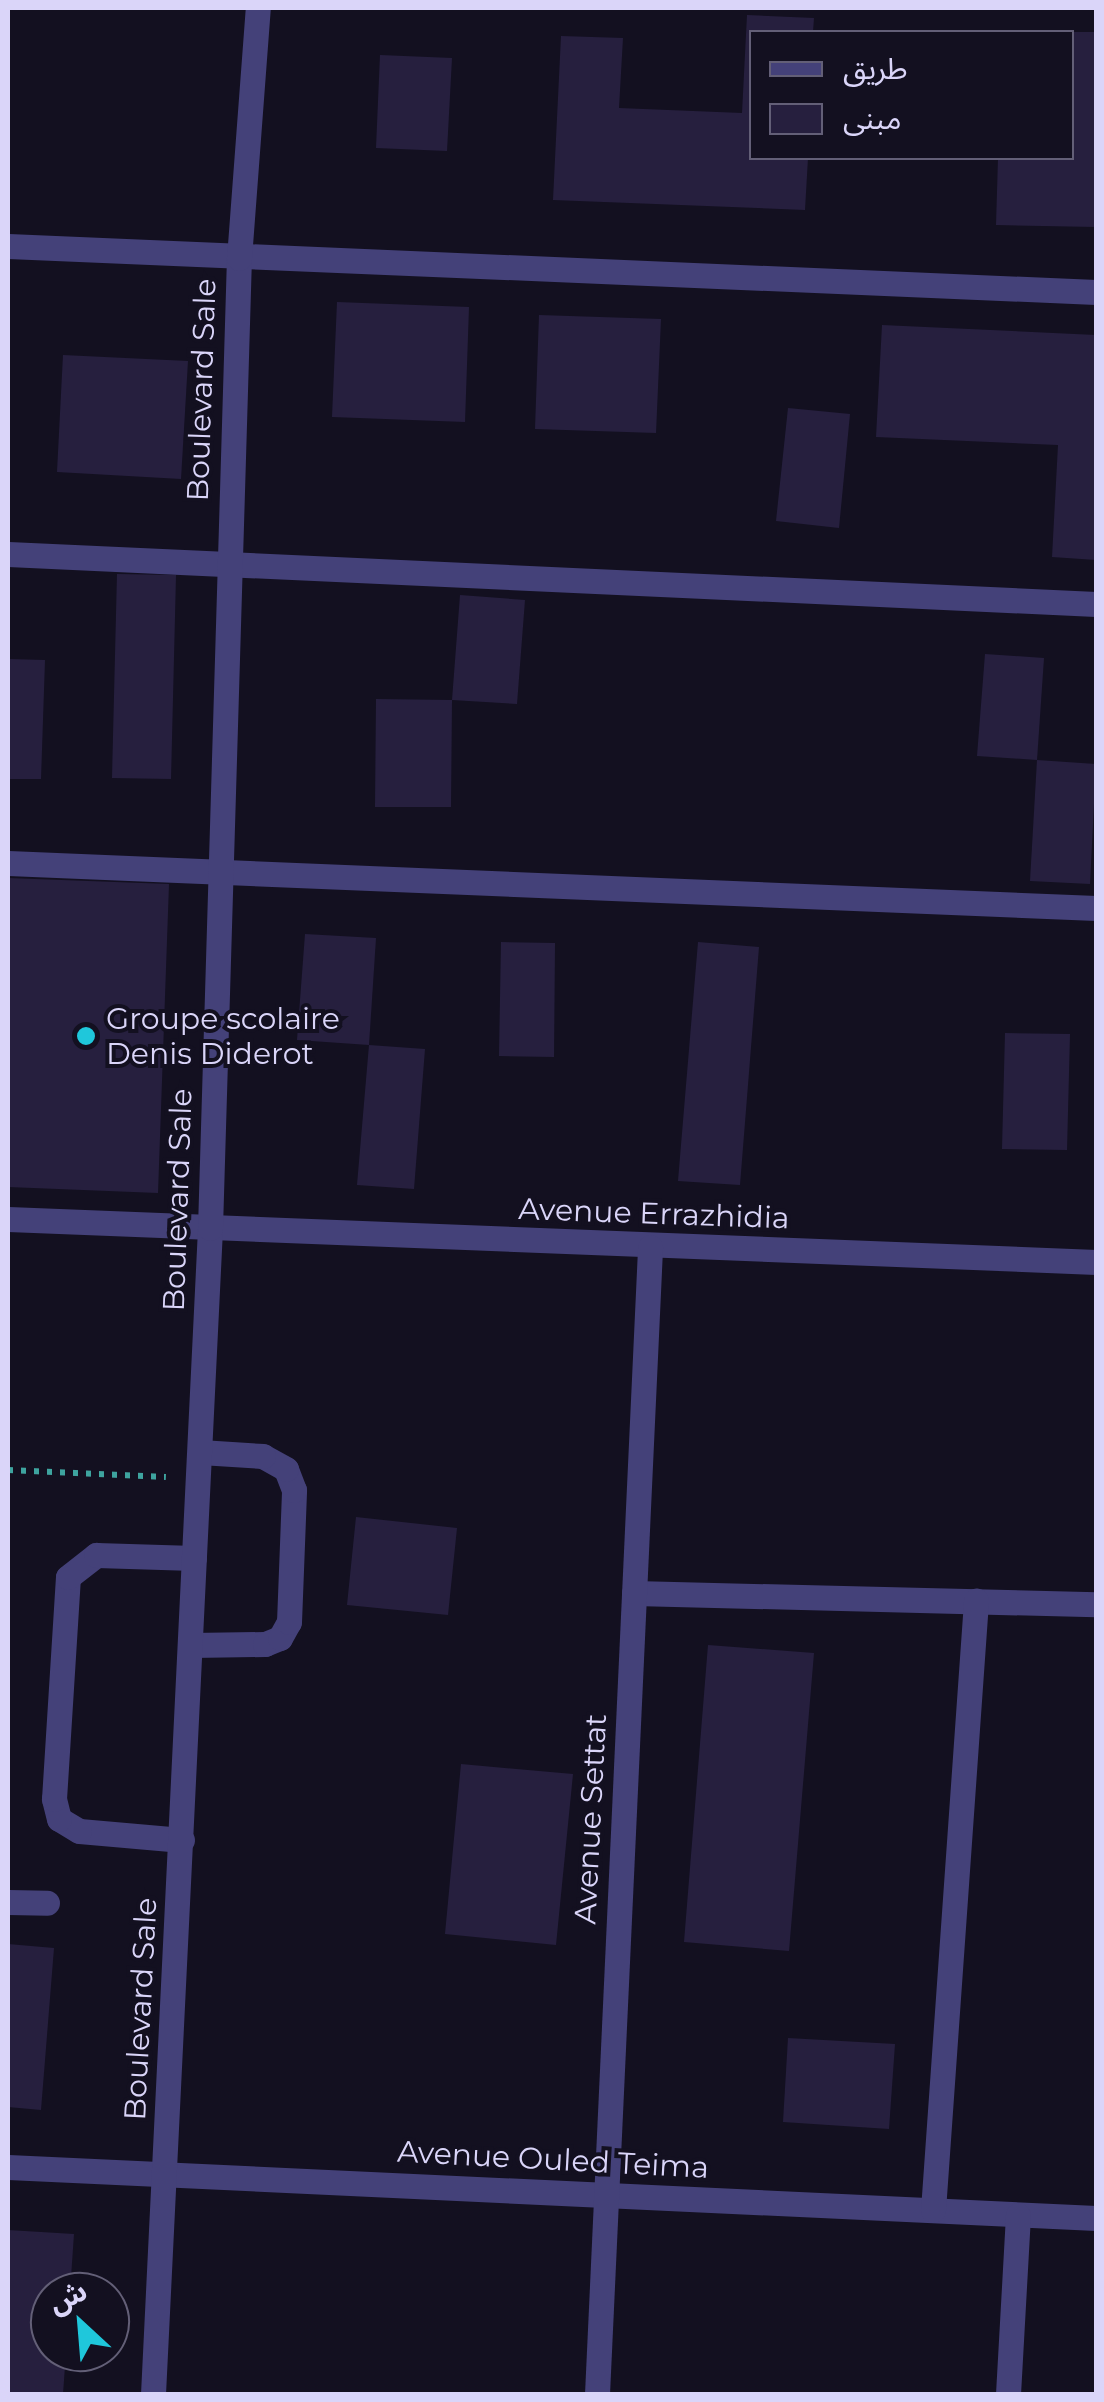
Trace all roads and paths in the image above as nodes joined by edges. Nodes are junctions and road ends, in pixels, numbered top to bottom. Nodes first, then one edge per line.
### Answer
1 (258, 8) edge
2 (8, 246) edge
3 (239, 258) junction
4 (1096, 292) edge
5 (8, 554) edge
6 (228, 564) junction
7 (1096, 604) edge
8 (8, 863) edge
9 (222, 872) junction
10 (1096, 908) edge
11 (8, 1218) edge
12 (210, 1228) junction
13 (650, 1247) junction
14 (1096, 1262) edge
15 (200, 1452) junction
16 (8, 1470) edge
17 (198, 1479) junction
18 (194, 1558) junction
19 (634, 1592) junction
20 (976, 1601) junction
21 (1096, 1604) edge
22 (190, 1645) junction
23 (182, 1840) junction
24 (8, 1902) edge
25 (47, 1903) dead end
26 (8, 2167) edge
27 (165, 2175) junction
28 (606, 2195) junction
29 (933, 2210) junction
30 (1018, 2214) junction
31 (1096, 2218) edge
32 (153, 2394) edge
33 (597, 2394) edge
34 (1008, 2394) edge

1 - 3 street, Boulevard Sale
2 - 3 street
3 - 4 street
3 - 6 street, Boulevard Sale
5 - 6 street
6 - 7 street
6 - 9 street, Boulevard Sale
8 - 9 street
9 - 10 street
9 - 12 street, Boulevard Sale
11 - 12 street, Avenue Errazhidia
12 - 13 street, Avenue Errazhidia
12 - 15 street, Boulevard Sale
13 - 14 street, Avenue Errazhidia
13 - 19 street, Avenue Settat
15 - 17 street, Boulevard Sale
15 - 22 street
16 - 17 path
17 - 18 street, Boulevard Sale
18 - 22 street, Boulevard Sale
18 - 23 street
19 - 20 street
19 - 28 street, Avenue Settat
20 - 21 street
20 - 29 street
22 - 23 street, Boulevard Sale
23 - 27 street, Boulevard Sale
24 - 25 street
26 - 27 street, Avenue Ouled Teima
27 - 28 street, Avenue Ouled Teima
27 - 32 street, Boulevard Sale
28 - 29 street, Avenue Ouled Teima
28 - 33 street, Avenue Settat
29 - 30 street, Avenue Ouled Teima
30 - 31 street, Avenue Ouled Teima
30 - 34 street

